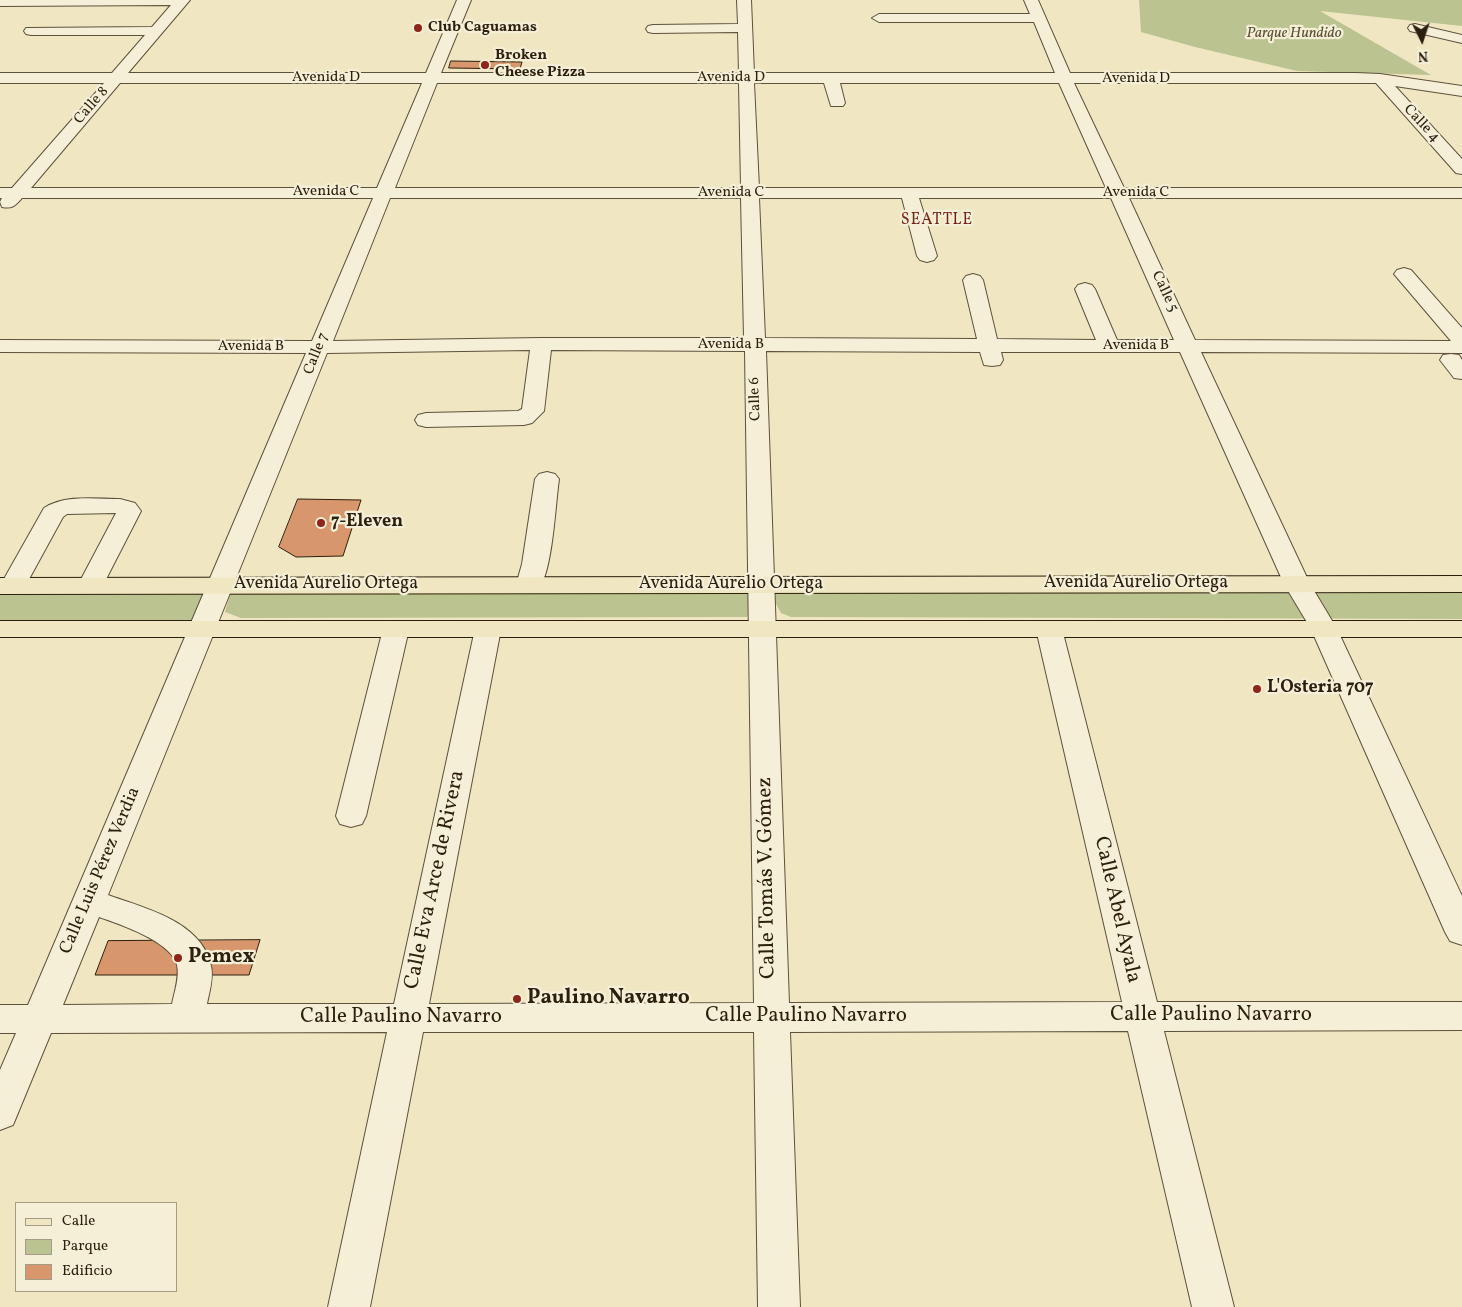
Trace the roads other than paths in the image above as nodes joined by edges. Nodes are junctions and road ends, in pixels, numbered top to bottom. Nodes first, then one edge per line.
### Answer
1 (464, 0) edge
2 (744, 0) edge
3 (1031, 0) edge
4 (183, 1) edge
5 (0, 2) edge
6 (113, 15) dead end
7 (170, 15) junction
8 (879, 18) dead end
9 (1039, 18) junction
10 (745, 28) junction
11 (1415, 28) dead end
12 (653, 29) dead end
13 (31, 31) dead end
14 (156, 31) junction
15 (1462, 39) edge
16 (0, 78) edge
17 (116, 78) junction
18 (431, 78) junction
19 (746, 78) junction
20 (831, 79) junction
21 (1065, 79) junction
22 (1380, 80) junction
23 (1462, 91) edge
24 (837, 103) dead end
25 (1462, 168) edge
26 (384, 192) junction
27 (8, 193) edge
28 (750, 193) junction
29 (909, 193) junction
30 (1117, 193) junction
31 (1462, 193) edge
32 (0, 211) edge
33 (927, 256) dead end
34 (1404, 274) dead end
35 (973, 280) dead end
36 (1085, 289) dead end
37 (1462, 341) edge
38 (0, 346) edge
39 (1109, 346) junction
40 (61, 352) junction
41 (540, 353) junction
42 (755, 353) junction
43 (990, 353) junction
44 (1192, 353) junction
45 (317, 354) junction
46 (0, 359) edge
47 (1459, 360) edge
48 (426, 420) dead end
49 (547, 479) dead end
50 (1297, 584) junction
51 (1462, 584) edge
52 (91, 585) junction
53 (221, 585) junction
54 (529, 585) junction
55 (761, 585) junction
56 (6, 586) edge
57 (0, 629) edge
58 (203, 629) junction
59 (396, 629) junction
60 (488, 629) junction
61 (762, 629) junction
62 (1049, 629) junction
63 (1324, 629) junction
64 (1462, 629) edge
65 (352, 816) dead end
66 (88, 901) junction
67 (1462, 932) edge
68 (1142, 1016) junction
69 (1462, 1016) edge
70 (771, 1017) junction
71 (0, 1018) edge
72 (40, 1018) junction
73 (187, 1018) junction
74 (408, 1018) junction
75 (0, 1114) edge
76 (350, 1307) edge
77 (779, 1307) edge
78 (1213, 1307) edge

1 - 18 street, Calle 7
2 - 10 street, Calle 6
3 - 9 street, Calle 5
4 - 5 street
4 - 7 street, Calle 8
6 - 7 street
7 - 14 street, Calle 8
8 - 9 street
9 - 21 street, Calle 5
10 - 12 street
10 - 19 street, Calle 6
11 - 15 street
13 - 14 street
14 - 17 street, Calle 8
16 - 17 street, Avenida D
17 - 18 street, Avenida D
17 - 27 street, Calle 8
18 - 19 street, Avenida D
18 - 26 street, Calle 7
19 - 20 street, Avenida D
19 - 28 street, Calle 6
20 - 21 street, Avenida D
20 - 24 street
21 - 22 street, Avenida D
21 - 30 street, Calle 5
22 - 23 street, Avenida D
22 - 25 street, Calle 4
26 - 27 street, Avenida C
26 - 28 street, Avenida C
26 - 45 street, Calle 7
27 - 32 street, Calle 8
28 - 29 street, Avenida C
28 - 42 street, Calle 6
29 - 30 street, Avenida C
29 - 33 street
30 - 31 street, Avenida C
30 - 44 street, Calle 5
34 - 37 street
35 - 43 street
36 - 39 street
38 - 40 street, Avenida B
39 - 43 street, Avenida B
39 - 44 street, Avenida B
40 - 45 street, Avenida B
40 - 46 street, Avenida B
41 - 42 street, Avenida B
41 - 45 street, Avenida B
41 - 48 street
42 - 43 street, Avenida B
42 - 55 street, Calle 6
43 - 44 street, Avenida B
44 - 47 street, Avenida B
44 - 50 street, Calle 5
45 - 53 street, Calle 7
49 - 54 street
50 - 51 main road, Avenida Aurelio Ortega
50 - 55 main road, Avenida Aurelio Ortega
50 - 63 street, Calle 5
52 - 53 main road, Avenida Aurelio Ortega
52 - 56 main road, Avenida Aurelio Ortega
52 - 56 street
53 - 54 main road, Avenida Aurelio Ortega
53 - 58 street, Calle 7
54 - 55 main road, Avenida Aurelio Ortega
55 - 61 street, Calle 6
57 - 58 main road
58 - 59 main road
58 - 66 street, Calle Luis Pérez Verdia
59 - 60 main road
59 - 65 street
60 - 61 main road
60 - 74 street, Calle Eva Arce de Rivera
61 - 62 main road
61 - 70 street, Calle Tomás V. Gómez
62 - 63 main road
62 - 68 street, Calle Abel Ayala
63 - 64 main road
63 - 67 street, Calle 5
66 - 72 street, Calle Luis Pérez Verdia
66 - 73 street
68 - 69 street, Calle Paulino Navarro
68 - 70 street, Calle Paulino Navarro
68 - 78 street, Calle Abel Ayala
70 - 74 street, Calle Paulino Navarro
70 - 77 street, Calle Tomás V. Gómez
71 - 72 street, Calle Paulino Navarro
72 - 73 street, Calle Paulino Navarro
72 - 75 street, Calle Luis Pérez Verdia
73 - 74 street, Calle Paulino Navarro
74 - 76 street, Calle Eva Arce de Rivera

